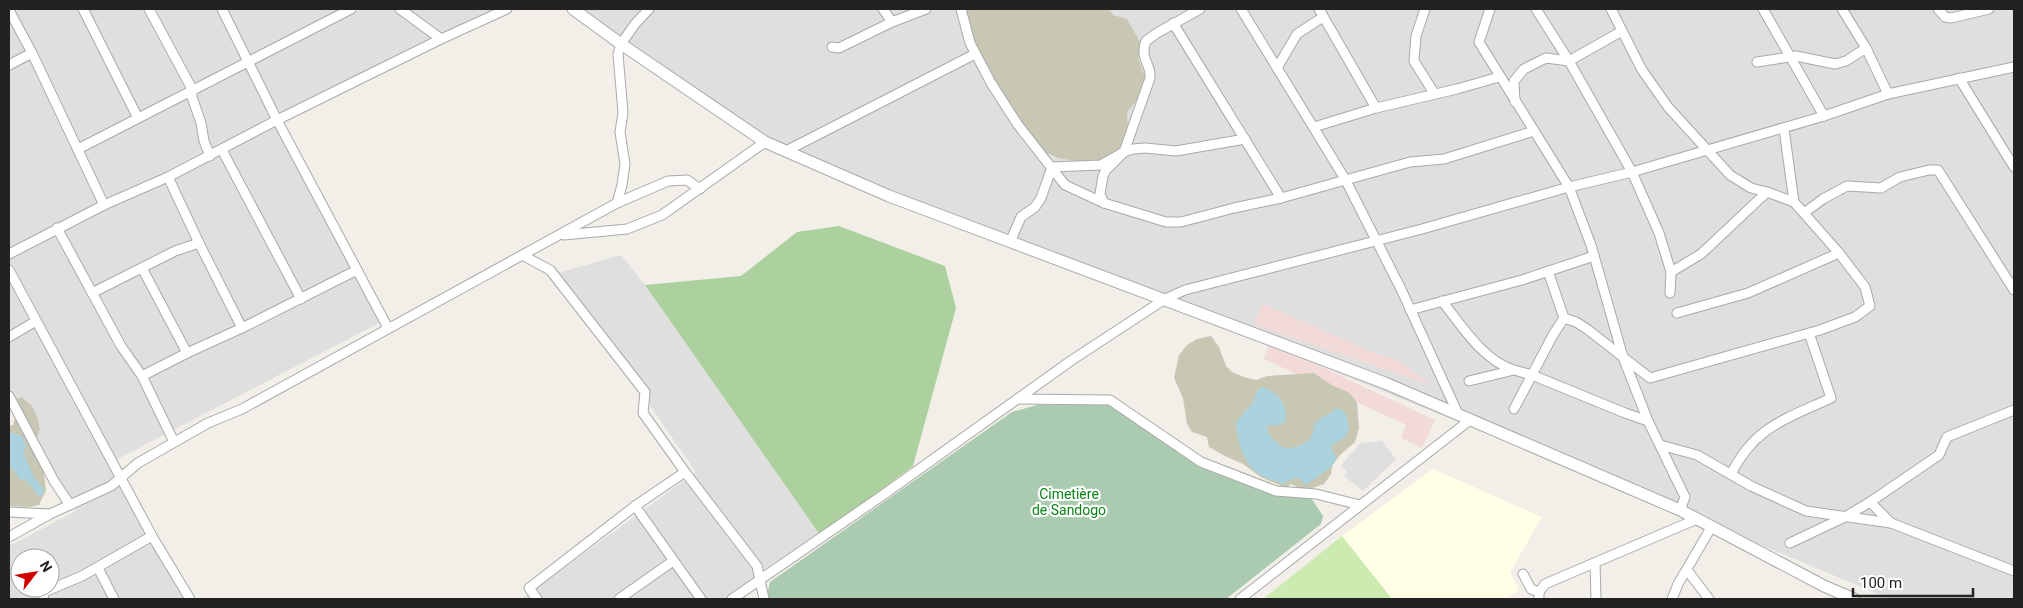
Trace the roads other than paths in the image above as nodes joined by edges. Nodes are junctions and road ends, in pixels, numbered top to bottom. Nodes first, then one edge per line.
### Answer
1 (83, 9) edge
2 (150, 9) edge
3 (222, 9) edge
4 (351, 9) edge
5 (400, 9) edge
6 (507, 9) edge
7 (573, 9) edge
8 (649, 9) edge
9 (884, 9) edge
10 (926, 9) edge
11 (961, 9) edge
12 (1200, 9) edge
13 (1241, 9) edge
14 (1425, 9) edge
15 (1490, 9) edge
16 (1536, 9) edge
17 (1611, 9) edge
18 (1763, 9) edge
19 (1842, 9) edge
20 (1938, 9) edge
21 (1989, 9) edge
22 (9, 10) edge
23 (1321, 13) edge
24 (892, 22) junction
25 (1173, 23) junction
26 (1622, 32) junction
27 (441, 38) junction
28 (621, 44) junction
29 (832, 47) dead end
30 (1866, 48) junction
31 (32, 53) junction
32 (975, 54) junction
33 (1792, 58) junction
34 (1569, 61) junction
35 (247, 62) junction
36 (1757, 62) dead end
37 (9, 65) edge
38 (2014, 67) edge
39 (1277, 68) junction
40 (1499, 77) junction
41 (1959, 78) junction
42 (192, 89) junction
43 (1434, 94) junction
44 (1888, 94) junction
45 (1515, 102) junction
46 (1376, 108) junction
47 (1824, 116) junction
48 (138, 118) junction
49 (277, 120) junction
50 (1314, 127) junction
51 (1784, 129) junction
52 (1534, 131) junction
53 (1246, 139) junction
54 (765, 142) junction
55 (78, 148) junction
56 (222, 150) junction
57 (1706, 150) junction
58 (786, 151) junction
59 (1124, 152) junction
60 (210, 156) junction
61 (1052, 167) junction
62 (2014, 167) edge
63 (1632, 172) junction
64 (168, 177) junction
65 (1345, 179) junction
66 (1569, 187) junction
67 (700, 189) junction
68 (1767, 192) junction
69 (1281, 198) junction
70 (1794, 202) junction
71 (617, 203) junction
72 (1104, 203) junction
73 (104, 205) junction
74 (1804, 213) junction
75 (57, 228) junction
76 (559, 236) junction
77 (1377, 239) junction
78 (1010, 242) junction
79 (199, 244) junction
80 (1839, 253) junction
81 (9, 254) edge
82 (522, 255) junction
83 (1594, 256) junction
84 (142, 268) junction
85 (9, 270) edge
86 (357, 270) junction
87 (1548, 271) junction
88 (1671, 272) junction
89 (2014, 290) edge
90 (1670, 292) dead end
91 (92, 293) junction
92 (301, 299) junction
93 (1165, 300) junction
94 (1442, 301) junction
95 (1410, 310) junction
96 (1677, 313) dead end
97 (1564, 318) junction
98 (36, 321) junction
99 (242, 328) junction
100 (388, 328) junction
101 (1809, 333) junction
102 (9, 337) edge
103 (187, 353) junction
104 (1623, 357) junction
105 (1514, 370) junction
106 (1532, 375) junction
107 (142, 376) junction
108 (1469, 381) dead end
109 (9, 396) edge
110 (1017, 400) junction
111 (1514, 409) dead end
112 (2014, 410) edge
113 (1458, 414) junction
114 (1470, 420) junction
115 (1648, 421) junction
116 (174, 442) junction
117 (1660, 445) junction
118 (685, 472) junction
119 (1730, 474) junction
120 (120, 478) junction
121 (1870, 502) junction
122 (70, 505) junction
123 (1360, 505) junction
124 (635, 506) junction
125 (1680, 510) junction
126 (9, 512) edge
127 (50, 514) junction
128 (1845, 517) junction
129 (1697, 519) junction
130 (1890, 523) junction
131 (1712, 526) junction
132 (152, 536) junction
133 (9, 537) edge
134 (1790, 542) dead end
135 (673, 561) junction
136 (1595, 564) junction
137 (98, 568) junction
138 (1686, 570) junction
139 (2014, 570) edge
140 (1523, 574) dead end
141 (760, 580) junction
142 (1539, 596) edge
143 (43, 599) edge
144 (114, 599) edge
145 (190, 599) edge
146 (537, 599) edge
147 (619, 599) edge
148 (701, 599) edge
149 (732, 599) edge
150 (764, 599) edge
151 (1240, 599) edge
152 (1596, 599) edge
153 (1672, 599) edge
154 (1709, 599) edge
155 (1854, 599) edge

1 - 48 street
2 - 42 street
3 - 35 street
4 - 35 street
5 - 27 street
6 - 27 street
7 - 28 street
8 - 28 street
9 - 24 street
10 - 24 street
11 - 32 street
12 - 25 street
13 - 39 street
14 - 43 street
15 - 40 street
16 - 34 street
17 - 26 street
18 - 33 street
19 - 30 street
20 - 21 street
22 - 31 street
23 - 39 street
23 - 46 street
24 - 29 street
25 - 53 street
25 - 59 street
26 - 34 street
26 - 57 street
27 - 49 street
28 - 54 street
28 - 71 street
30 - 33 street
30 - 44 street
31 - 37 street
31 - 55 street
32 - 58 street
32 - 61 street
33 - 36 street
33 - 47 street
34 - 45 street
34 - 63 street
35 - 42 street
35 - 49 street
38 - 41 street
39 - 50 street
40 - 43 street
40 - 45 street
41 - 44 street
41 - 62 street
42 - 48 street
42 - 60 street
43 - 46 street
44 - 47 street
45 - 52 street
46 - 50 street
47 - 51 street
48 - 55 street
49 - 56 street
49 - 86 street
50 - 65 street
51 - 57 street
51 - 70 street
52 - 65 street
52 - 66 street
53 - 59 street
53 - 69 street
54 - 58 street
54 - 67 street
55 - 73 street
56 - 60 street
56 - 92 street
57 - 63 street
57 - 68 street
58 - 78 street
59 - 61 street
59 - 72 street
60 - 64 street
61 - 72 street
61 - 78 street
63 - 66 street
63 - 88 street
64 - 73 street
64 - 79 street
65 - 69 street
65 - 77 street
66 - 77 street
66 - 83 street
67 - 71 street
67 - 76 street
68 - 70 street
68 - 88 street
69 - 72 street
70 - 74 street
71 - 76 street
73 - 75 street
74 - 80 street
74 - 89 street
75 - 81 street
75 - 91 street
76 - 82 street
77 - 93 street
77 - 95 street
78 - 93 street
79 - 84 street
79 - 99 street
80 - 96 street
80 - 101 street
82 - 100 street
82 - 118 street
83 - 87 street
83 - 104 street
84 - 91 street
84 - 103 street
85 - 98 street
86 - 92 street
86 - 100 street
87 - 94 street
87 - 97 street
88 - 90 street
91 - 107 street
92 - 99 street
93 - 110 street
93 - 113 street
94 - 95 street
94 - 105 street
95 - 113 street
97 - 104 street
97 - 106 street
98 - 102 street
98 - 120 street
99 - 103 street
100 - 116 street
101 - 104 street
101 - 119 street
103 - 107 street
104 - 115 street
105 - 106 street
105 - 108 street
106 - 111 street
106 - 115 street
107 - 116 street
109 - 122 street
110 - 123 street
110 - 141 street
112 - 121 street
113 - 114 street
114 - 123 street
114 - 125 street
115 - 117 street
116 - 120 street
117 - 119 street
117 - 125 street
118 - 124 street
118 - 141 street
119 - 128 street
120 - 122 street
120 - 132 street
121 - 128 street
121 - 130 street
122 - 127 street
123 - 151 street
124 - 135 street
124 - 146 street
125 - 129 street
126 - 127 street
127 - 133 street
128 - 130 street
128 - 134 street
129 - 131 street
129 - 136 street
130 - 139 street
131 - 138 street
131 - 155 street
132 - 137 street
132 - 145 street
135 - 147 street
135 - 148 street
136 - 142 street
136 - 152 street
137 - 143 street
137 - 144 street
138 - 153 street
138 - 154 street
140 - 142 street
141 - 149 street
141 - 150 street

